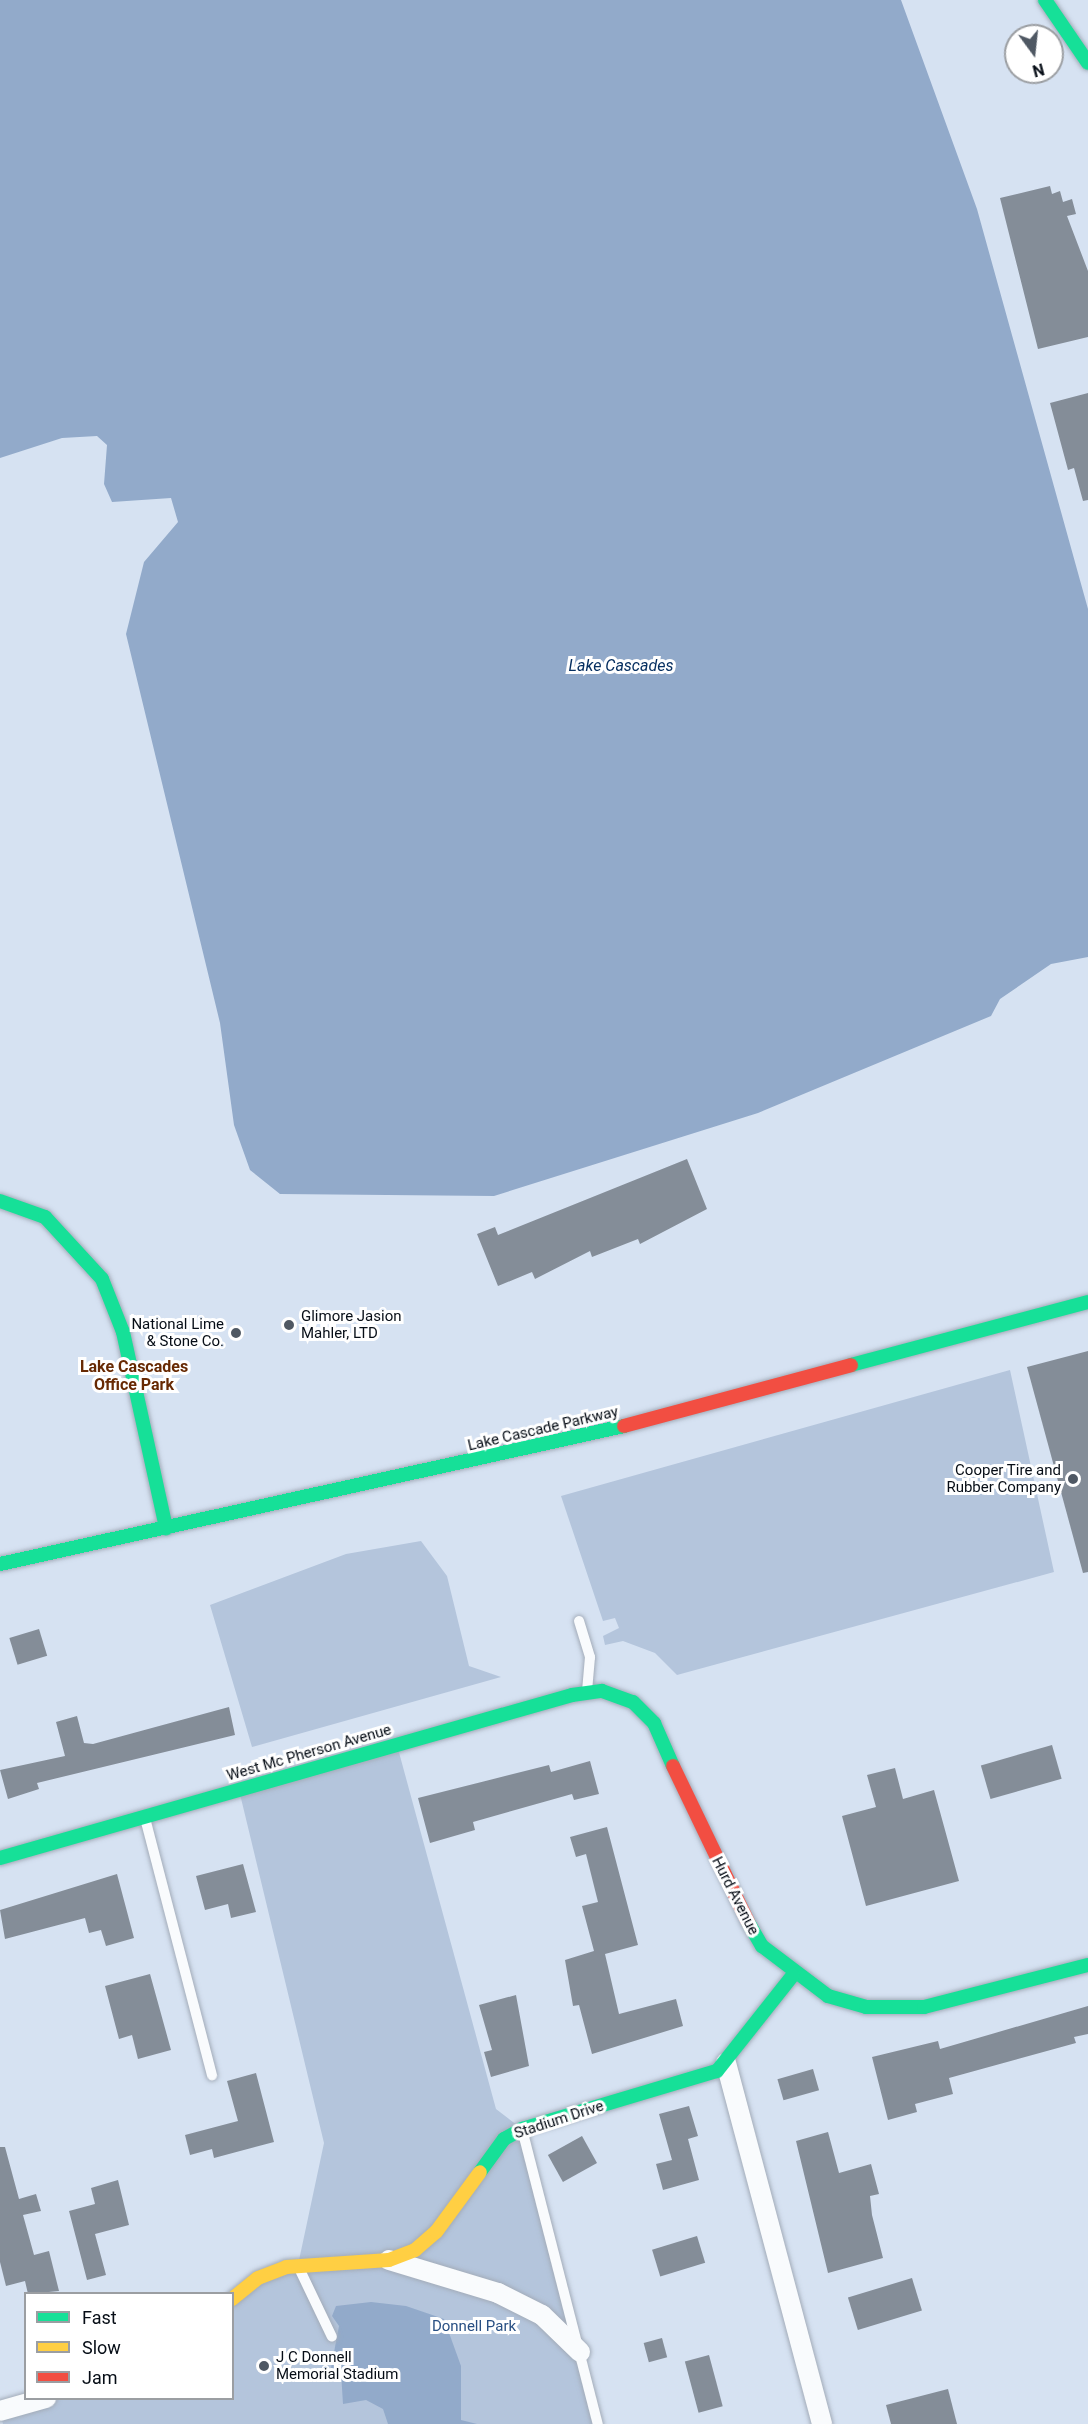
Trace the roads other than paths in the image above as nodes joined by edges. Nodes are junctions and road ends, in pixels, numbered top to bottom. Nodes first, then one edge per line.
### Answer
1 (1045, 0) edge
2 (1088, 63) edge
3 (0, 1201) edge
4 (1088, 1302) edge
5 (166, 1528) junction
6 (0, 1564) edge
7 (579, 1621) dead end
8 (587, 1692) junction
9 (627, 1699) joint
10 (145, 1817) junction
11 (0, 1858) edge
12 (1088, 1965) edge
13 (793, 1975) junction
14 (726, 2062) junction
15 (213, 2075) dead end
16 (522, 2129) junction
17 (389, 2259) junction
18 (298, 2265) junction
19 (234, 2297) edge
20 (332, 2337) dead end
21 (580, 2352) junction
22 (39, 2400) edge
23 (0, 2412) edge
24 (3, 2424) edge
25 (598, 2424) edge
26 (822, 2424) edge

1 - 2 street
3 - 5 street
4 - 5 street, Lake Cascade Parkway
5 - 6 street, Lake Cascade Parkway
7 - 8 lane
8 - 9 street, West Mc Pherson Avenue
8 - 10 street, West Mc Pherson Avenue
9 - 13 street, Hurd Avenue
10 - 11 street, West Mc Pherson Avenue
10 - 15 lane
12 - 13 street, Hurd Avenue
13 - 14 street, Stadium Drive
14 - 16 street, Stadium Drive
14 - 26 street
16 - 17 street, Stadium Drive
16 - 21 lane
17 - 18 street, Stadium Drive
17 - 21 street
18 - 19 street, Stadium Drive
18 - 20 lane
21 - 25 lane
22 - 23 street
23 - 24 street

